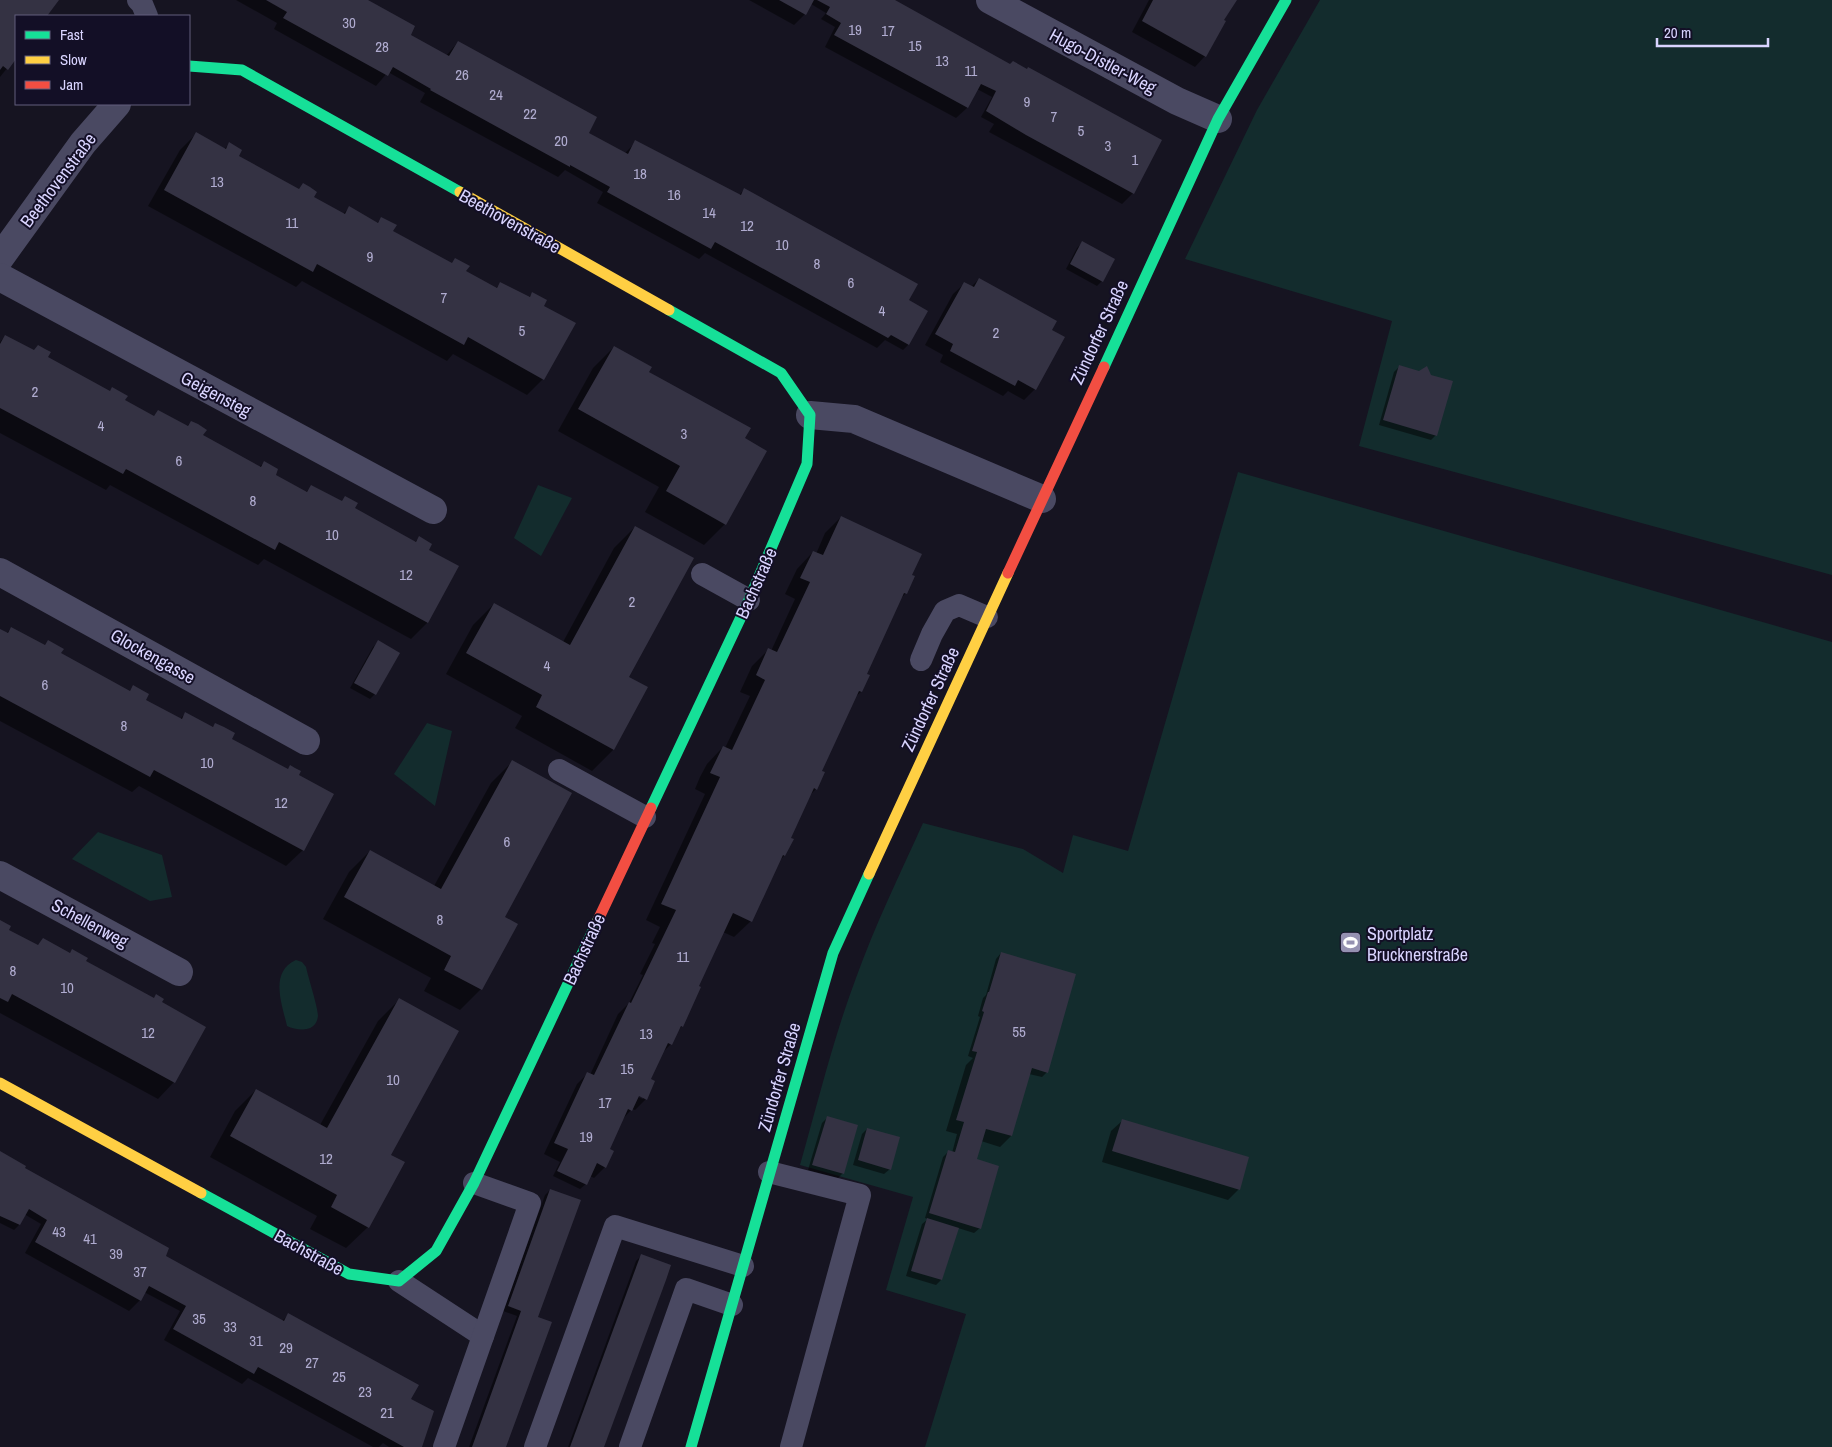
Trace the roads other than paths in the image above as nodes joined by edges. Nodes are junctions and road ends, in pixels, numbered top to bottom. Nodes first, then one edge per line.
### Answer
1 (138, 0) edge
2 (990, 0) edge
3 (1286, 0) edge
4 (147, 15) edge
5 (190, 66) edge
6 (117, 105) edge
7 (1218, 119) junction
8 (0, 258) edge
9 (0, 277) edge
10 (810, 415) junction
11 (1042, 499) junction
12 (433, 510) dead end
13 (0, 572) edge
14 (702, 574) dead end
15 (749, 600) junction
16 (987, 617) junction
17 (921, 660) dead end
18 (306, 741) dead end
19 (559, 770) dead end
20 (646, 817) junction
21 (0, 875) edge
22 (179, 972) dead end
23 (0, 1084) edge
24 (770, 1172) junction
25 (474, 1183) junction
26 (743, 1266) junction
27 (399, 1280) junction
28 (732, 1305) junction
29 (483, 1336) junction
30 (444, 1447) edge
31 (535, 1447) edge
32 (630, 1447) edge
33 (691, 1447) edge
34 (791, 1447) edge

1 - 4 lane
2 - 7 street, Hugo-Distler-Weg
3 - 7 street, Zündorfer Straße
5 - 10 street, Beethovenstraße
6 - 8 street, Beethovenstraße
7 - 11 street, Zündorfer Straße
9 - 12 street, Geigensteg
10 - 11 street
10 - 15 street, Bachstraße
11 - 16 street, Zündorfer Straße
13 - 18 street, Glockengasse
14 - 15 lane
15 - 20 street, Bachstraße
16 - 17 lane
16 - 24 street, Zündorfer Straße
19 - 20 lane
20 - 25 street, Bachstraße
21 - 22 street, Schellenweg
23 - 27 street, Bachstraße
24 - 26 street, Zündorfer Straße
24 - 34 lane
25 - 27 street, Bachstraße
25 - 29 lane
26 - 28 street, Zündorfer Straße
26 - 31 lane
27 - 29 lane
28 - 32 lane
28 - 33 street, Zündorfer Straße
29 - 30 lane

